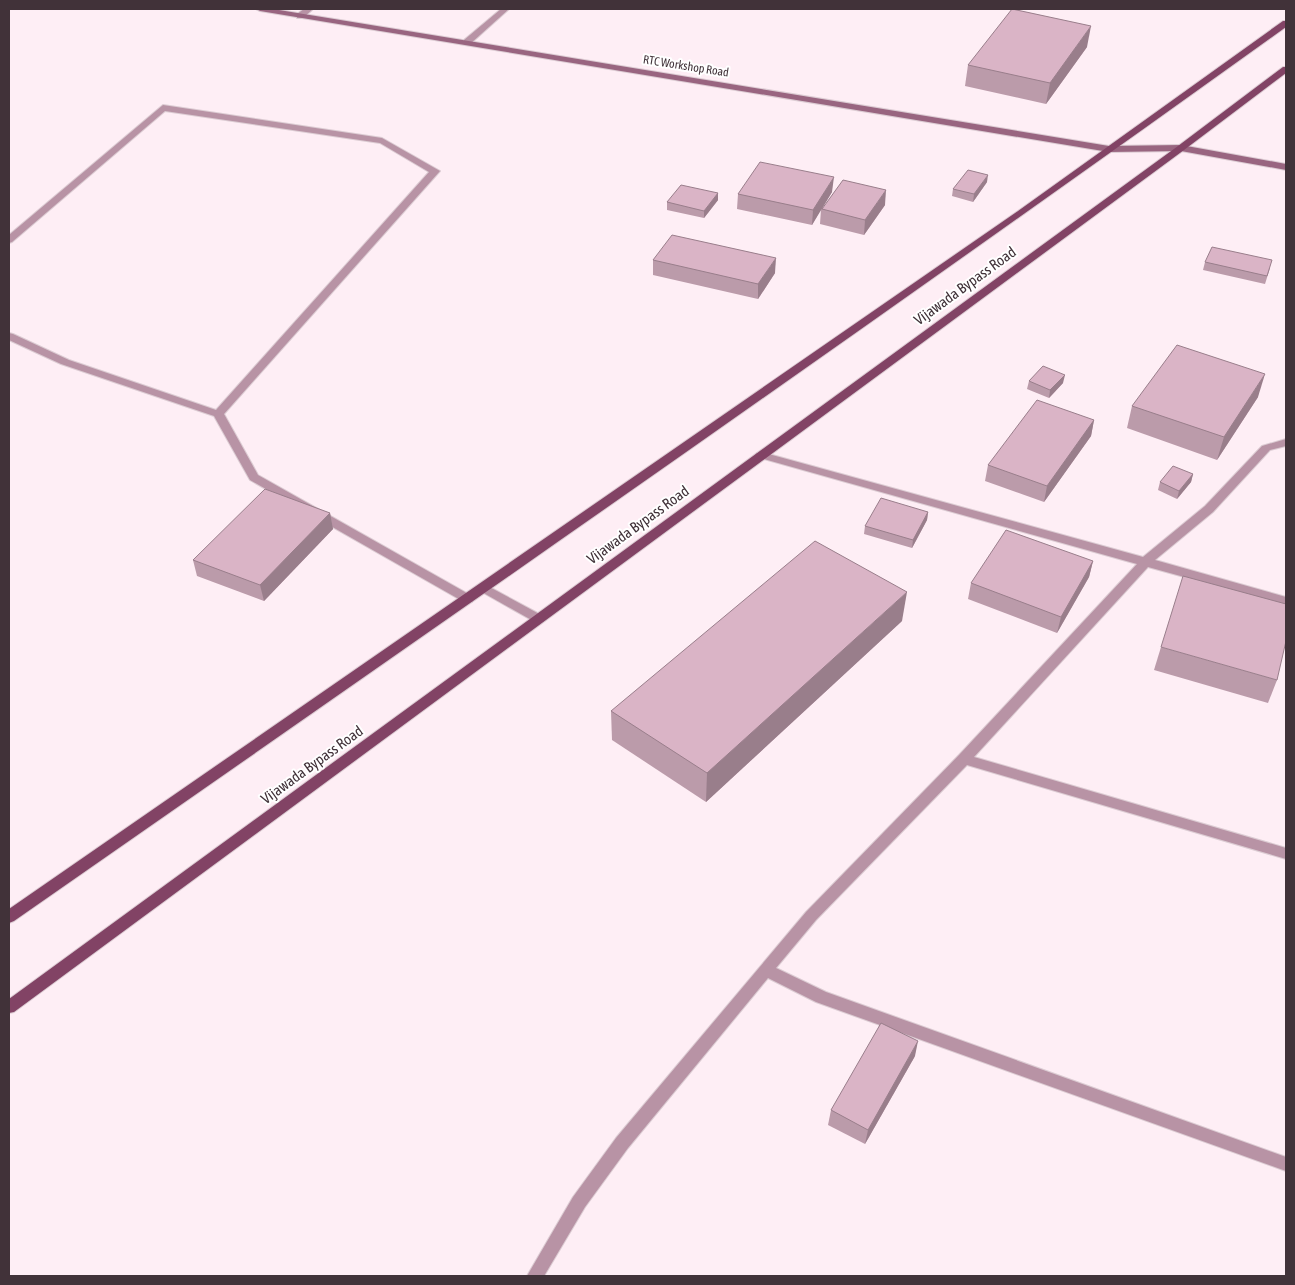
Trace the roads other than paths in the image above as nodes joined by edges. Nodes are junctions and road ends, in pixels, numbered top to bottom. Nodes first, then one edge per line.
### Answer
1 (260, 9) edge
2 (309, 9) edge
3 (505, 9) edge
4 (300, 16) junction
5 (1286, 23) edge
6 (467, 42) junction
7 (1286, 69) edge
8 (1109, 148) junction
9 (1182, 148) junction
10 (1286, 167) edge
11 (9, 240) edge
12 (9, 336) edge
13 (218, 414) junction
14 (1286, 442) edge
15 (761, 455) junction
16 (1145, 562) junction
17 (484, 588) junction
18 (468, 599) junction
19 (1286, 601) edge
20 (539, 619) junction
21 (964, 759) junction
22 (1286, 854) edge
23 (9, 917) edge
24 (766, 970) junction
25 (9, 1007) edge
26 (1286, 1164) edge
27 (535, 1276) edge

1 - 4 street, RTC Workshop Road
2 - 4 street
3 - 6 street
4 - 6 street, RTC Workshop Road
5 - 8 main road, Vijawada Bypass Road
6 - 8 street, RTC Workshop Road
7 - 9 main road, Vijawada Bypass Road
8 - 9 street, RTC Workshop Road
8 - 17 main road, Vijawada Bypass Road
9 - 10 street
9 - 15 main road, Vijawada Bypass Road
11 - 13 street
12 - 13 street
13 - 18 street
14 - 16 street
15 - 16 street
15 - 20 main road, Vijawada Bypass Road
16 - 19 street
16 - 21 street
17 - 18 main road, Vijawada Bypass Road
17 - 20 street
18 - 23 main road, Vijawada Bypass Road
20 - 25 main road, Vijawada Bypass Road
21 - 22 street
21 - 24 street
24 - 26 street
24 - 27 street

